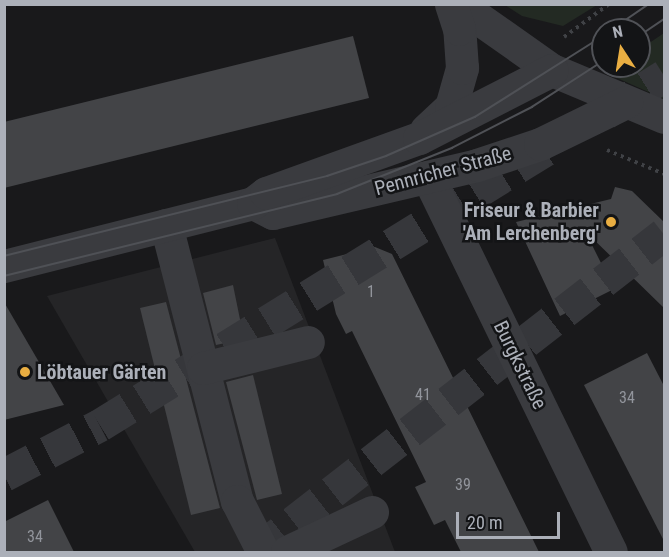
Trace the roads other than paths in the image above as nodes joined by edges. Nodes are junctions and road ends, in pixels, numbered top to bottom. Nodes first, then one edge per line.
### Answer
1 (451, 4) edge
2 (458, 4) edge
3 (552, 70) junction
4 (626, 102) junction
5 (664, 117) edge
6 (418, 138) junction
7 (428, 177) junction
8 (253, 203) junction
9 (166, 225) junction
10 (4, 266) edge
11 (290, 341) dead end
12 (203, 368) junction
13 (372, 513) dead end
14 (263, 552) edge
15 (287, 552) edge
16 (611, 552) edge

1 - 6 street
2 - 3 street
3 - 4 street
3 - 6 street, Pennricher Straße
4 - 5 street
4 - 7 street, Pennricher Straße
6 - 8 street, Pennricher Straße
7 - 8 street, Pennricher Straße
7 - 16 street, Burgkstraße
8 - 9 street, Pennricher Straße
9 - 10 street, Pennricher Straße
9 - 12 street
11 - 12 street
12 - 14 street
13 - 15 street

